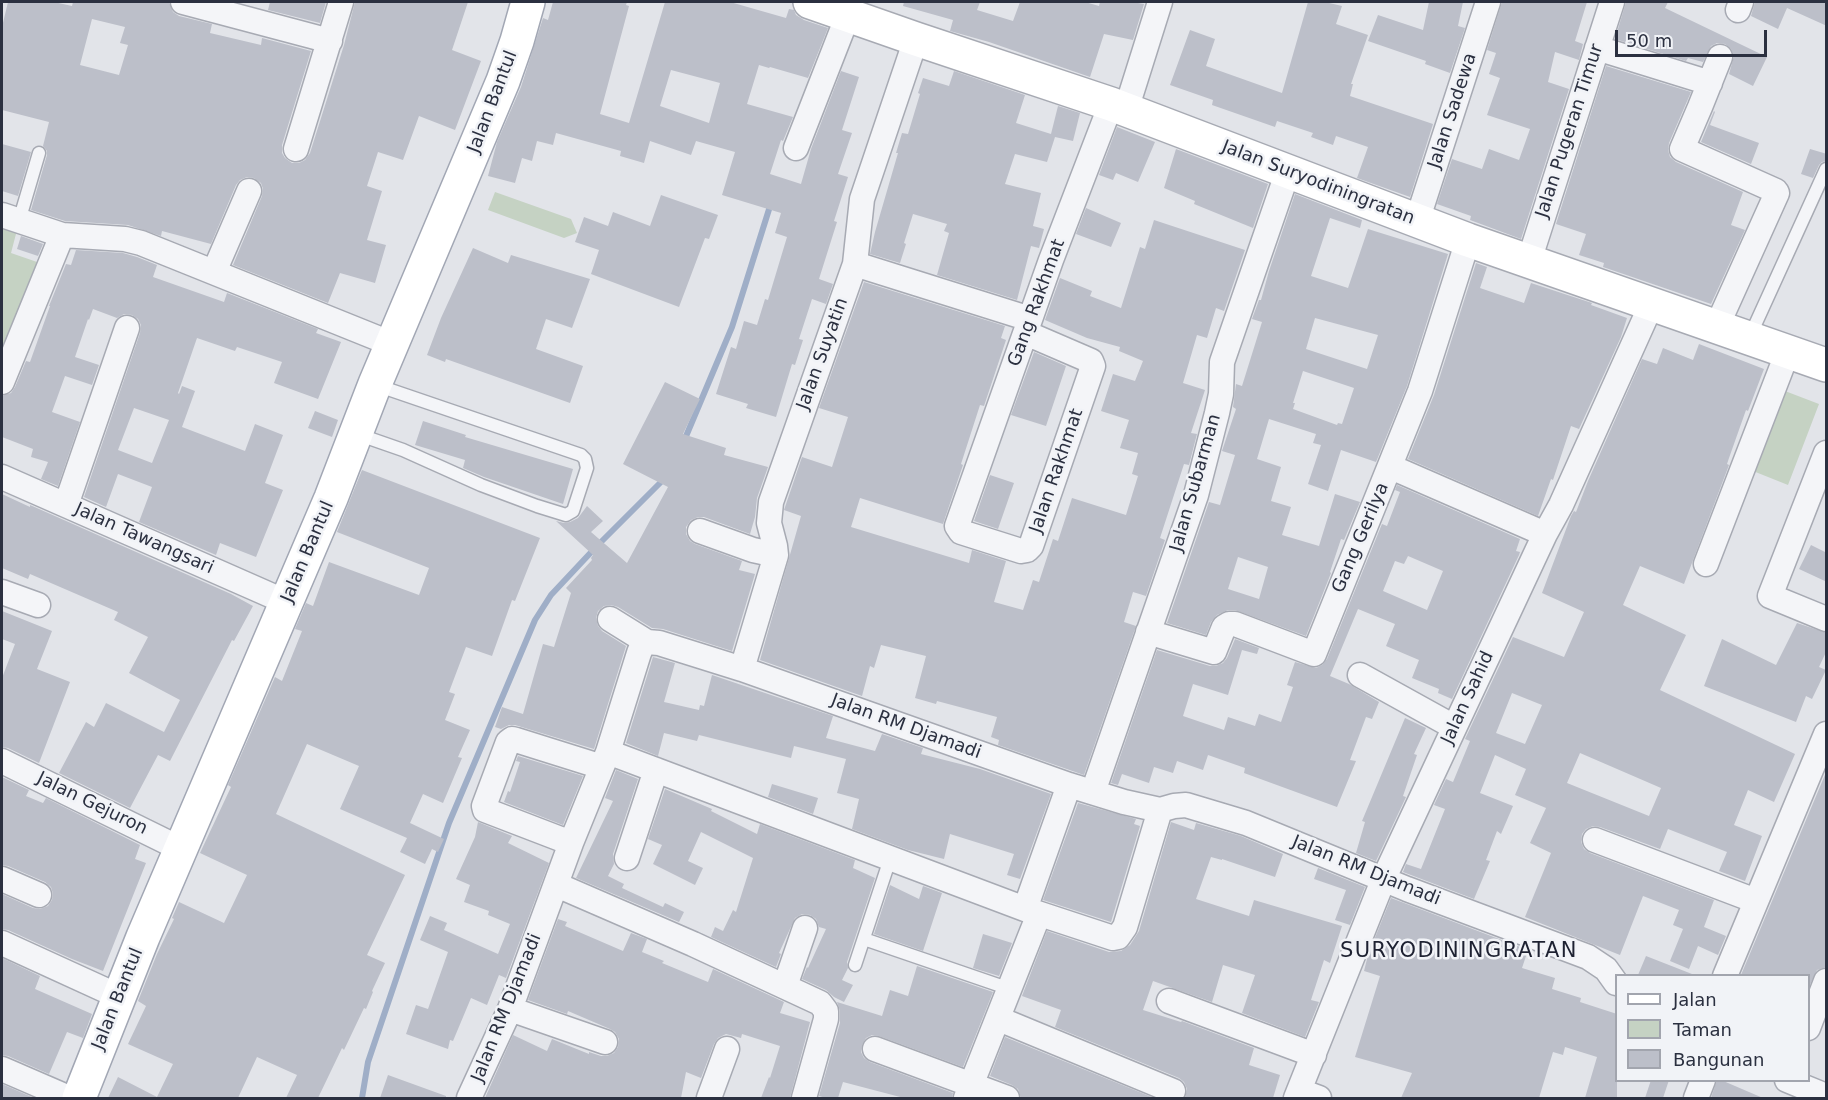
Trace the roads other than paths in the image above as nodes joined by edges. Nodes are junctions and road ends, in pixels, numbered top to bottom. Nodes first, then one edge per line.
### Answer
1 (183, 2) edge
2 (341, 2) edge
3 (528, 2) edge
4 (810, 2) edge
5 (1160, 2) edge
6 (1488, 2) edge
7 (1612, 2) edge
8 (848, 15) junction
9 (916, 39) junction
10 (330, 41) junction
11 (1597, 48) junction
12 (1720, 57) dead end
13 (1710, 83) junction
14 (1119, 107) junction
15 (796, 148) dead end
16 (296, 149) dead end
17 (39, 153) dead end
18 (1827, 169) edge
19 (1288, 171) junction
20 (249, 190) dead end
21 (10, 218) edge
22 (1418, 221) junction
23 (62, 235) junction
24 (1468, 240) junction
25 (1529, 261) junction
26 (855, 264) junction
27 (214, 272) junction
28 (1652, 303) junction
29 (1028, 326) junction
30 (1717, 326) junction
31 (128, 328) dead end
32 (1750, 338) junction
33 (392, 344) junction
34 (1788, 351) junction
35 (1827, 365) edge
36 (2, 381) edge
37 (375, 384) junction
38 (356, 434) junction
39 (1827, 453) edge
40 (1391, 467) junction
41 (2, 477) edge
42 (964, 502) joint
43 (66, 505) junction
44 (700, 531) dead end
45 (1545, 534) junction
46 (776, 555) junction
47 (1706, 564) dead end
48 (2, 592) edge
49 (286, 602) junction
50 (38, 605) dead end
51 (610, 619) dead end
52 (1827, 619) edge
53 (1148, 632) junction
54 (647, 642) junction
55 (742, 669) junction
56 (1360, 675) dead end
57 (1454, 727) junction
58 (1827, 734) edge
59 (605, 760) junction
60 (2, 761) edge
61 (656, 770) junction
62 (1069, 785) junction
63 (1093, 792) junction
64 (1160, 810) junction
65 (1595, 840) dead end
66 (571, 843) junction
67 (182, 849) junction
68 (627, 858) dead end
69 (890, 859) junction
70 (1384, 878) junction
71 (2, 879) edge
72 (556, 885) junction
73 (39, 895) dead end
74 (1756, 901) junction
75 (1032, 912) junction
76 (805, 928) dead end
77 (864, 939) junction
78 (2, 943) edge
79 (855, 965) dead end
80 (1725, 974) edge
81 (1615, 980) edge
82 (1827, 981) edge
83 (785, 986) junction
84 (1010, 989) junction
85 (118, 996) junction
86 (1169, 1001) dead end
87 (510, 1009) junction
88 (999, 1019) junction
89 (1810, 1025) edge
90 (605, 1042) dead end
91 (727, 1049) dead end
92 (875, 1049) dead end
93 (1314, 1055) junction
94 (2, 1068) edge
95 (1702, 1082) edge
96 (1791, 1082) edge
97 (1173, 1091) dead end
98 (969, 1092) edge
99 (1305, 1096) edge
100 (1827, 1096) edge
101 (69, 1098) edge
102 (79, 1098) edge
103 (470, 1098) edge
104 (709, 1098) edge
105 (804, 1098) edge
106 (1007, 1098) edge
107 (1695, 1098) edge

1 - 10 street
2 - 10 street
3 - 33 main road, Jalan Bantul
4 - 8 main road, Jalan Suryodiningratan
5 - 14 street, Gang Rakhmat
6 - 22 street, Jalan Sadewa
7 - 11 street, Jalan Pugeran Timur
8 - 9 main road, Jalan Suryodiningratan
8 - 15 street
9 - 14 main road, Jalan Suryodiningratan
9 - 26 street, Jalan Suyatin
10 - 16 street
11 - 13 street
11 - 25 street, Jalan Pugeran Timur
12 - 13 street
13 - 30 street
14 - 19 main road, Jalan Suryodiningratan
14 - 29 street, Gang Rakhmat
17 - 21 lane
18 - 32 lane
19 - 22 main road, Jalan Suryodiningratan
19 - 53 street, Jalan Subarman
20 - 27 street
21 - 23 street
22 - 24 main road, Jalan Suryodiningratan
23 - 27 street
23 - 36 street
24 - 25 main road, Jalan Suryodiningratan
24 - 40 street, Gang Gerilya
25 - 28 main road, Jalan Suryodiningratan
26 - 29 street
26 - 46 street, Jalan Suyatin
27 - 33 street
28 - 30 main road, Jalan Suryodiningratan
28 - 45 street, Jalan Sahid
29 - 42 street, Gang Rakhmat
29 - 42 street, Jalan Rakhmat
30 - 32 main road, Jalan Suryodiningratan
31 - 43 street
32 - 34 main road, Jalan Suryodiningratan
33 - 37 main road, Jalan Bantul
34 - 35 main road, Jalan Suryodiningratan
34 - 47 street
37 - 38 main road, Jalan Bantul
37 - 38 lane
38 - 49 main road, Jalan Bantul
39 - 52 street
40 - 45 street
40 - 53 street, Gang Gerilya
41 - 43 street, Jalan Tawangsari
43 - 49 street, Jalan Tawangsari
44 - 46 street
45 - 57 street, Jalan Sahid
46 - 55 street, Jalan Suyatin
48 - 50 street
49 - 67 main road, Jalan Bantul
51 - 54 street
53 - 63 street, Jalan Subarman
54 - 55 street, Jalan RM Djamadi
54 - 59 street, Jalan RM Djamadi
55 - 62 street, Jalan RM Djamadi
56 - 57 street
57 - 70 street, Jalan Sahid
58 - 74 street
59 - 61 street
59 - 66 street, Jalan RM Djamadi
59 - 66 street
60 - 67 street, Jalan Gejuron
61 - 68 street
61 - 69 street
62 - 63 street, Jalan RM Djamadi
62 - 75 street
63 - 64 street, Jalan RM Djamadi
64 - 70 street, Jalan RM Djamadi
64 - 75 street
65 - 74 street
66 - 72 street, Jalan RM Djamadi
67 - 85 main road, Jalan Bantul
69 - 75 street
69 - 77 lane
70 - 81 street, Jalan RM Djamadi
70 - 93 street, Jalan Sahid
71 - 73 street
72 - 83 street
72 - 87 street, Jalan RM Djamadi
74 - 80 street
75 - 84 street
76 - 83 street
77 - 79 lane
77 - 84 lane
78 - 85 street
82 - 89 street
83 - 105 street
84 - 88 street
85 - 102 main road, Jalan Bantul
86 - 93 street
87 - 90 street
87 - 103 street, Jalan RM Djamadi
88 - 97 street
88 - 98 street
91 - 104 street
92 - 98 street
93 - 99 street, Jalan Sahid
94 - 101 street
95 - 107 street
96 - 100 street
98 - 106 street

